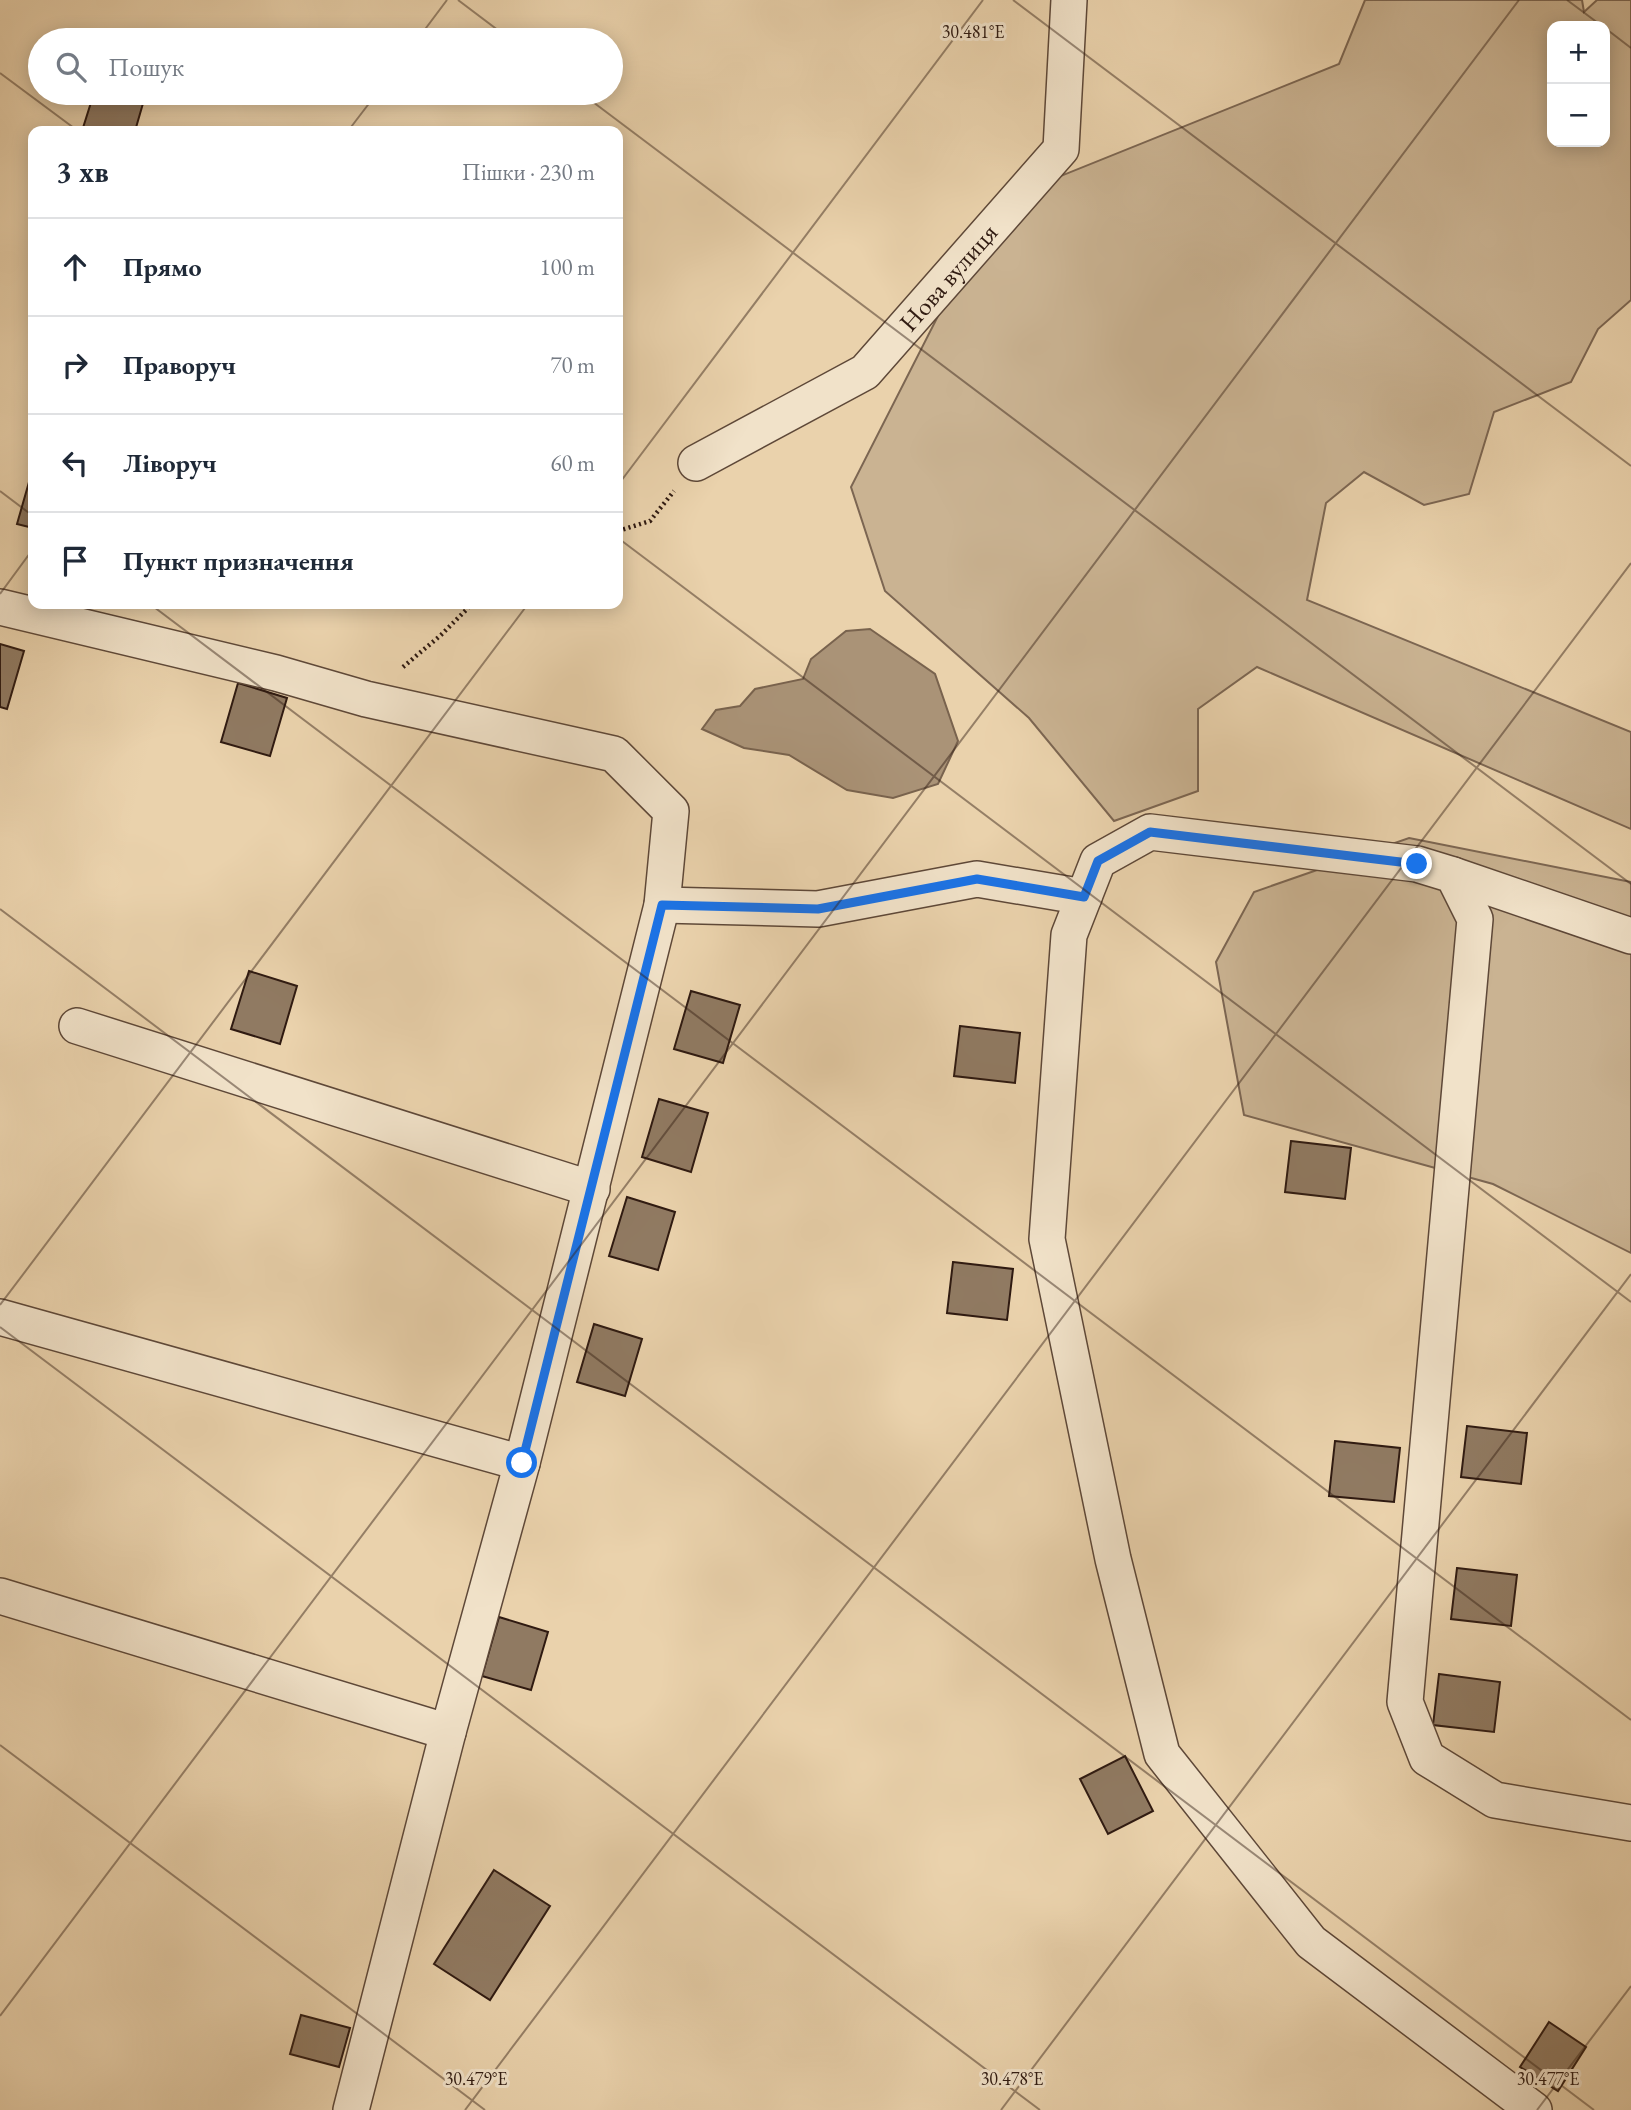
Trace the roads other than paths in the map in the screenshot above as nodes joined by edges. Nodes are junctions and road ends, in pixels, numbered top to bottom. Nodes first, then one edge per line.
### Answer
1 (1069, 0) edge
2 (696, 463) road end
3 (0, 607) edge
4 (1453, 875) junction
5 (1084, 897) junction
6 (662, 905) junction
7 (1631, 936) edge
8 (77, 1026) dead end
9 (592, 1189) junction
10 (0, 1317) edge
11 (522, 1463) junction
12 (0, 1595) edge
13 (448, 1732) junction
14 (1631, 1824) edge
15 (351, 2110) edge
16 (1534, 2110) edge

1 - 2 street, Нова вулиця
3 - 6 street
4 - 5 street
4 - 7 street
4 - 14 street
5 - 6 street
5 - 16 street
6 - 9 street
8 - 9 street
9 - 11 street
10 - 11 street
11 - 13 street
12 - 13 street
13 - 15 street

